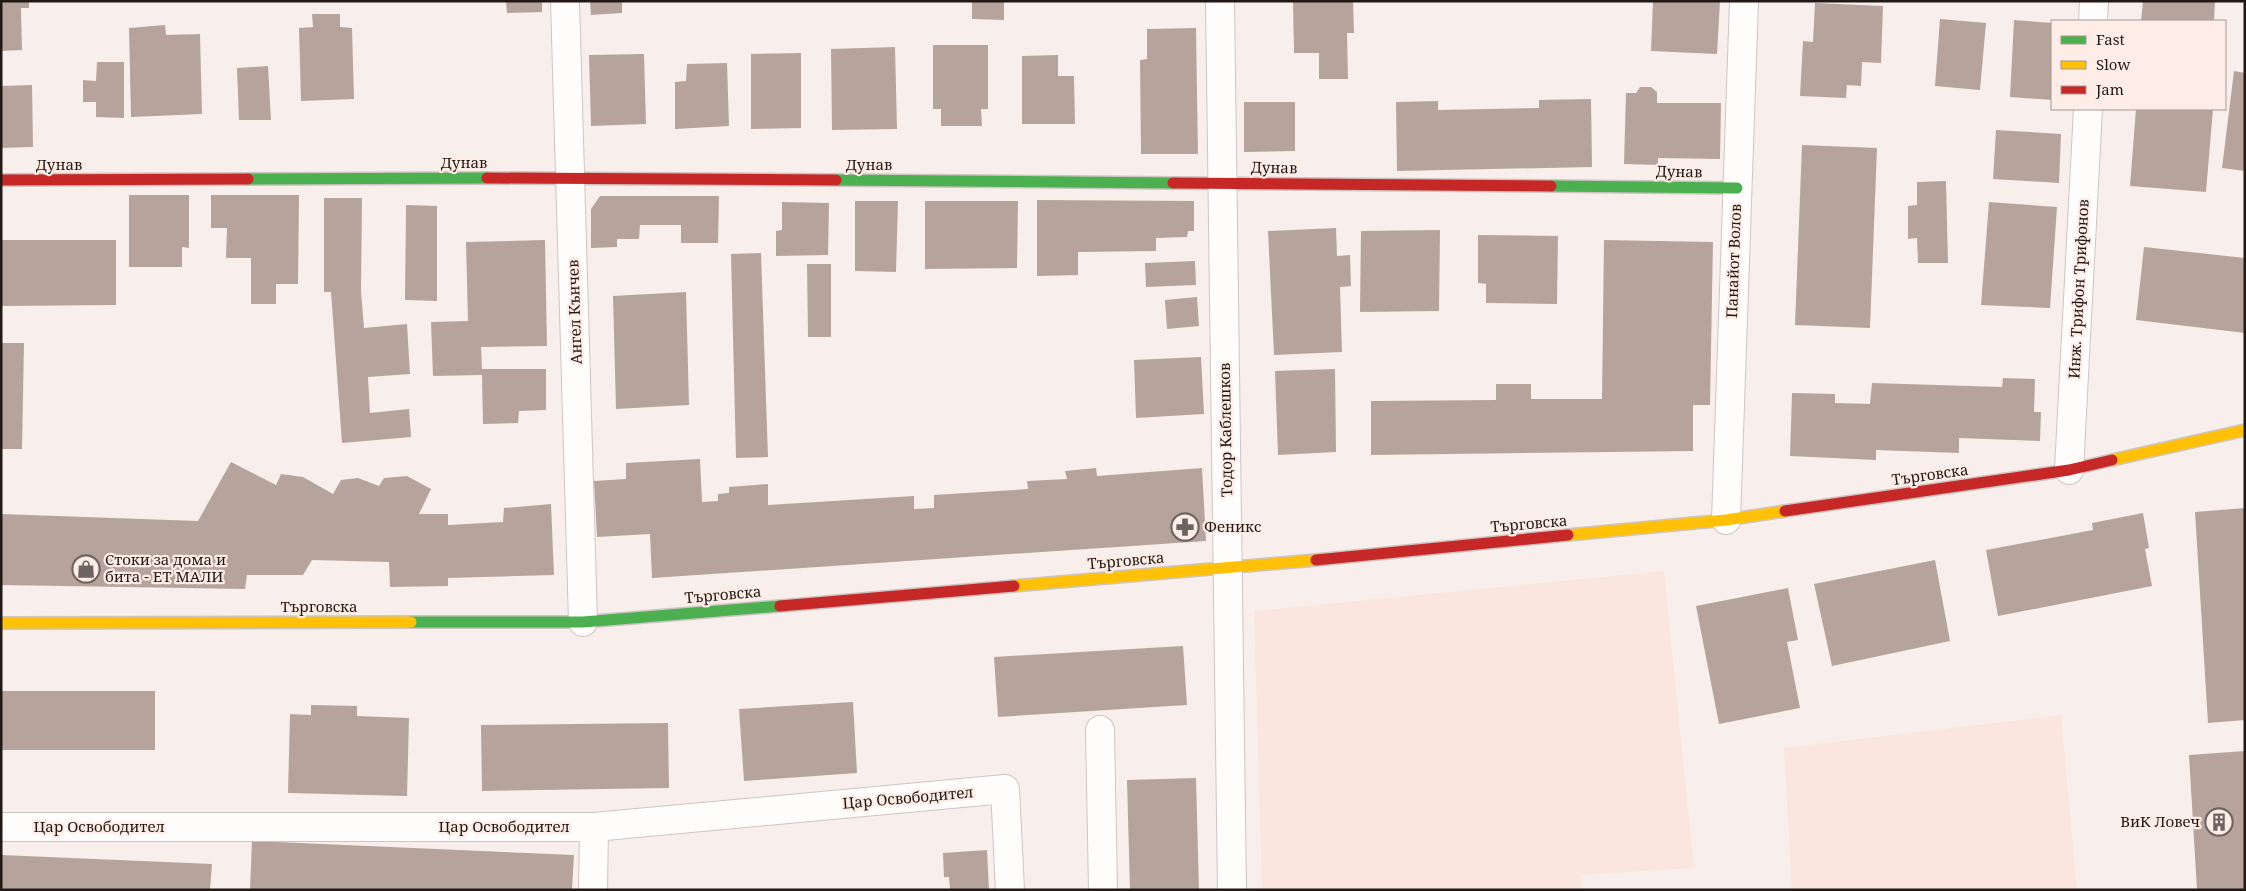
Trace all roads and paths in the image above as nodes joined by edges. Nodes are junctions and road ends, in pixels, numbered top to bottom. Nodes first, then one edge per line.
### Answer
1 (565, 1) edge
2 (1220, 1) edge
3 (1744, 1) edge
4 (2094, 1) edge
5 (2093, 20) edge
6 (2088, 110) edge
7 (571, 178) junction
8 (1, 180) edge
9 (1221, 182) junction
10 (1737, 188) junction
11 (2245, 430) edge
12 (2069, 470) junction
13 (1726, 520) junction
14 (1229, 568) junction
15 (583, 622) junction
16 (1, 623) edge
17 (1100, 730) dead end
18 (1, 827) edge
19 (594, 827) junction
20 (593, 890) edge
21 (1010, 890) edge
22 (1103, 890) edge
23 (1232, 890) edge

1 - 7 street, Ангел Кънчев
2 - 9 street, Тодор Каблешков
3 - 10 street, Панайот Волов
4 - 5 street
6 - 12 street, Инж. Трифон Трифонов
7 - 8 street, Дунав
7 - 9 street, Дунав
7 - 15 street, Ангел Кънчев
9 - 10 street, Дунав
9 - 14 street, Тодор Каблешков
10 - 13 street, Панайот Волов
11 - 12 street, Търговска
12 - 13 street, Търговска
13 - 14 street, Търговска
14 - 15 street, Търговска
14 - 23 street, Тодор Каблешков
15 - 16 street, Търговска
17 - 22 street
18 - 19 street, Цар Освободител
19 - 20 street
19 - 21 street, Цар Освободител

